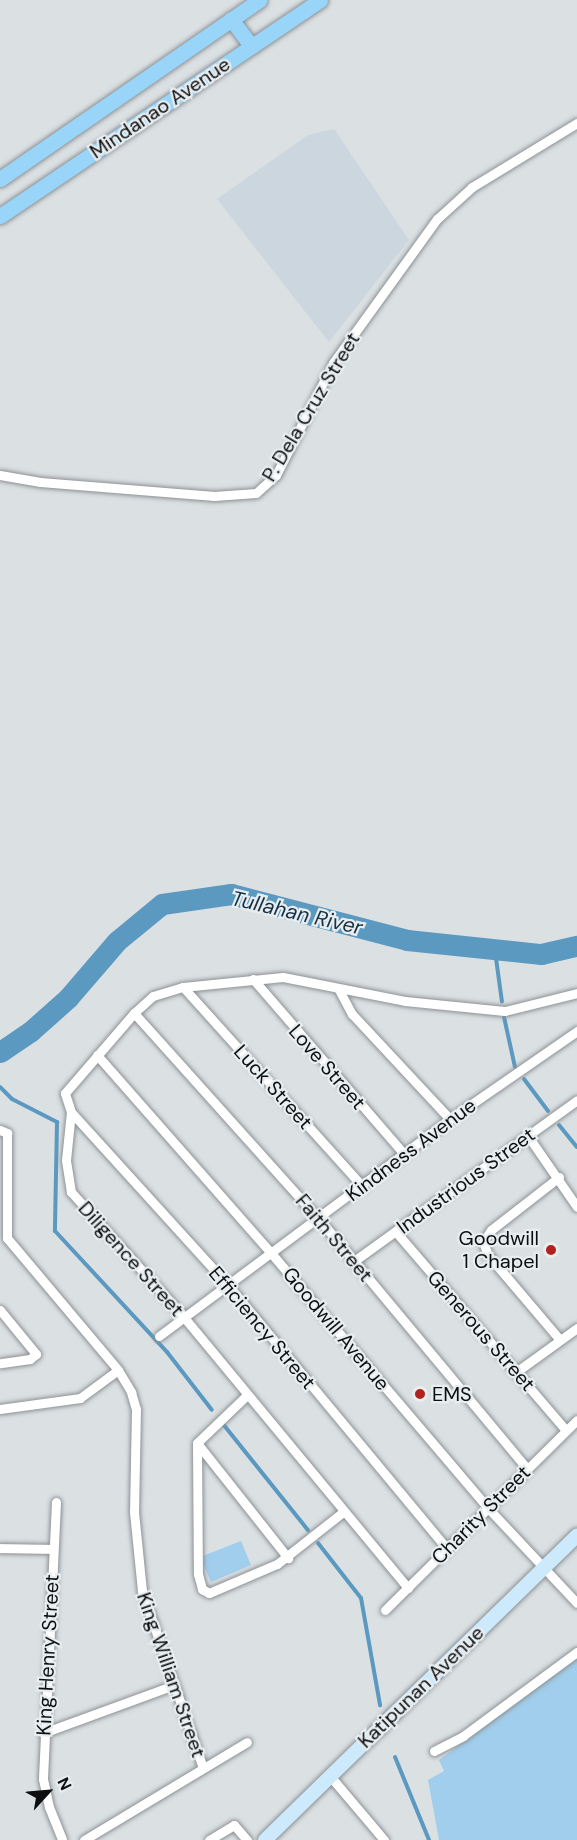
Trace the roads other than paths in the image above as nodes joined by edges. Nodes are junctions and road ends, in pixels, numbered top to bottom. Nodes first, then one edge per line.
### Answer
1 (259, 0) edge
2 (320, 0) edge
3 (231, 19) junction
4 (251, 46) junction
5 (577, 123) edge
6 (0, 179) edge
7 (0, 216) edge
8 (0, 475) edge
9 (253, 979) junction
10 (183, 987) junction
11 (338, 988) junction
12 (577, 993) edge
13 (134, 1013) junction
14 (577, 1030) edge
15 (97, 1055) junction
16 (577, 1100) edge
17 (71, 1112) junction
18 (450, 1119) junction
19 (0, 1130) edge
20 (528, 1136) junction
21 (404, 1154) junction
22 (559, 1177) junction
23 (363, 1187) junction
24 (577, 1207) edge
25 (319, 1219) junction
26 (396, 1232) junction
27 (271, 1252) junction
28 (354, 1261) junction
29 (228, 1285) junction
30 (0, 1310) edge
31 (184, 1317) junction
32 (577, 1328) edge
33 (159, 1336) dead end
34 (560, 1340) junction
35 (0, 1363) edge
36 (118, 1370) junction
37 (516, 1372) junction
38 (247, 1395) junction
39 (0, 1409) edge
40 (577, 1420) edge
41 (566, 1430) junction
42 (197, 1443) junction
43 (527, 1469) junction
44 (56, 1502) dead end
45 (488, 1508) junction
46 (343, 1512) junction
47 (577, 1535) edge
48 (0, 1548) edge
49 (53, 1549) junction
50 (447, 1549) junction
51 (288, 1558) junction
52 (543, 1568) junction
53 (408, 1588) junction
54 (577, 1603) edge
55 (385, 1610) dead end
56 (577, 1652) edge
57 (174, 1685) junction
58 (43, 1732) junction
59 (247, 1742) dead end
60 (434, 1751) dead end
61 (203, 1768) junction
62 (330, 1776) junction
63 (62, 1840) edge
64 (84, 1840) edge
65 (209, 1840) edge
66 (247, 1840) edge
67 (265, 1840) edge
68 (384, 1840) edge

1 - 3 main road, Mindanao Avenue
2 - 4 main road, Mindanao Avenue
3 - 4 main road
3 - 6 main road, Mindanao Avenue
4 - 7 main road, Mindanao Avenue
5 - 8 street, P. Dela Cruz Street
9 - 10 street, Diligence Street
9 - 11 street, Diligence Street
9 - 21 street, Love Street
10 - 13 street, Diligence Street
10 - 23 street, Luck Street
11 - 12 street, Diligence Street
11 - 18 street
13 - 15 street, Diligence Street
13 - 25 street, Faith Street
14 - 18 street, Kindness Avenue
15 - 17 street, Diligence Street
15 - 27 street, Goodwill Avenue
16 - 20 street, Industrious Street
17 - 29 street, Efficiency Street
17 - 31 street, Diligence Street
18 - 21 street, Kindness Avenue
19 - 36 street, King William Street
20 - 22 street
20 - 26 street, Industrious Street
21 - 23 street, Kindness Avenue
22 - 24 street
22 - 34 street
23 - 25 street, Kindness Avenue
25 - 27 street, Kindness Avenue
25 - 28 street, Faith Street
26 - 28 street, Industrious Street
26 - 37 street, Generous Street
27 - 29 street, Kindness Avenue
27 - 45 street, Goodwill Avenue
28 - 43 street, Faith Street
29 - 31 street, Kindness Avenue
29 - 50 street, Efficiency Street
30 - 35 street
31 - 33 street, Kindness Avenue
31 - 38 street, Diligence Street
32 - 34 street
34 - 37 street
36 - 39 street
36 - 57 street, King William Street
37 - 41 street, Generous Street
38 - 42 street
38 - 46 street, Diligence Street
40 - 41 street, Charity Street
41 - 43 street, Charity Street
42 - 51 street
42 - 51 street
43 - 45 street, Charity Street
44 - 49 street, King Henry Street
45 - 50 street, Charity Street
45 - 52 street, Goodwill Avenue
46 - 51 street
46 - 53 street, Diligence Street
47 - 52 main road, Katipunan Avenue
48 - 49 street
49 - 58 street, King Henry Street
50 - 53 street, Charity Street
52 - 54 street, Goodwill Avenue
52 - 62 main road, Katipunan Avenue
53 - 55 street, Charity Street
56 - 60 street
57 - 58 street
57 - 61 street, King William Street
58 - 63 street, King Henry Street
59 - 61 street
61 - 64 street
62 - 67 main road, Katipunan Avenue
62 - 68 street
65 - 66 street

